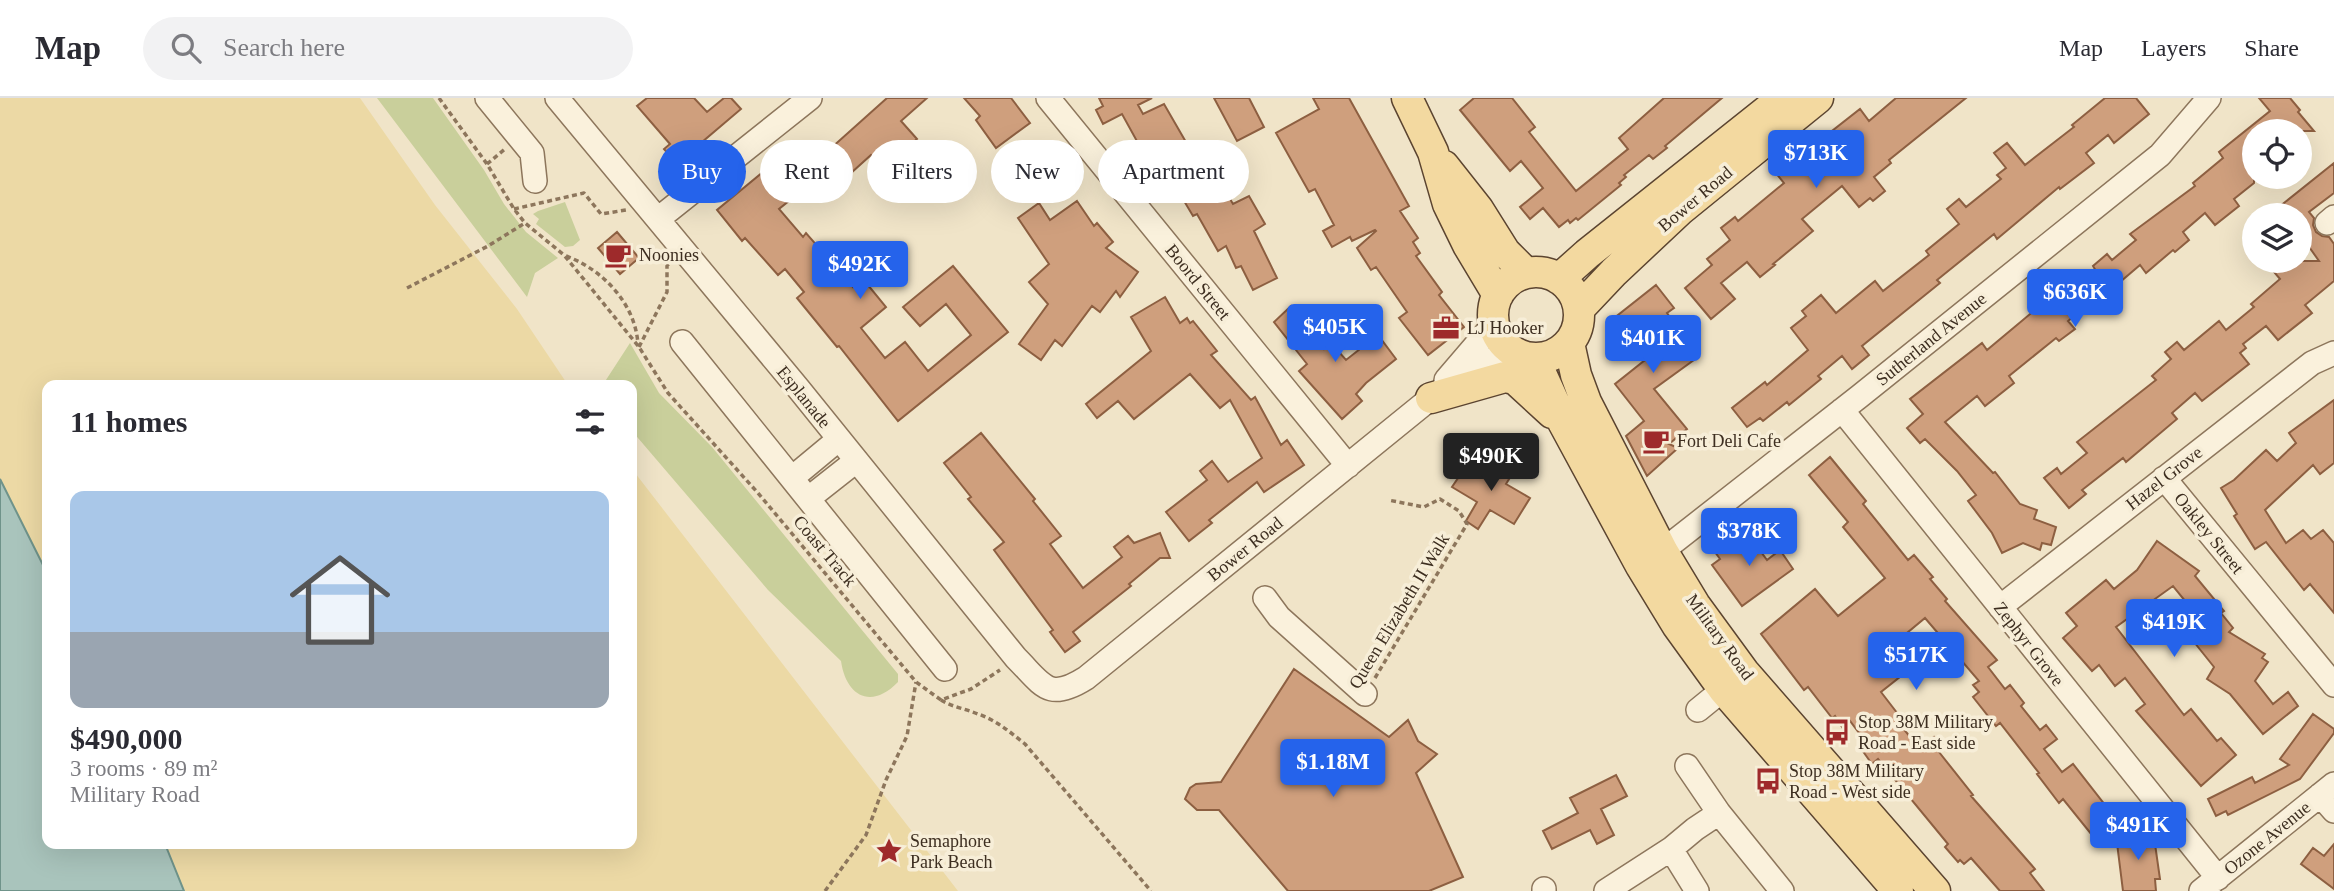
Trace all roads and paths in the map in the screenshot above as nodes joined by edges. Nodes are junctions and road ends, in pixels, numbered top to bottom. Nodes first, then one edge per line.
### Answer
1 (439, 98) edge
2 (487, 98) edge
3 (557, 98) edge
4 (810, 98) edge
5 (1048, 98) edge
6 (1407, 98) edge
7 (1783, 98) edge
8 (1818, 98) edge
9 (2209, 98) edge
10 (1433, 152) junction
11 (535, 181) dead end
12 (639, 197) junction
13 (514, 209) junction
14 (1478, 209) junction
15 (658, 219) junction
16 (525, 223) junction
17 (682, 249) junction
18 (1587, 254) junction
19 (564, 255) junction
20 (1526, 274) junction
21 (1559, 279) junction
22 (407, 288) dead end
23 (1579, 309) junction
24 (1496, 310) junction
25 (682, 342) dead end
26 (1569, 343) junction
27 (639, 347) junction
28 (2332, 352) edge
29 (1524, 355) junction
30 (1431, 398) junction
31 (1842, 410) junction
32 (1563, 422) junction
33 (839, 439) junction
34 (856, 461) junction
35 (1348, 466) junction
36 (792, 478) junction
37 (2164, 478) junction
38 (809, 498) junction
39 (1388, 500) dead end
40 (1652, 559) junction
41 (1265, 598) dead end
42 (2000, 607) junction
43 (1016, 657) junction
44 (945, 668) dead end
45 (1734, 681) junction
46 (916, 682) junction
47 (2334, 685) edge
48 (1056, 692) joint
49 (1365, 694) joint
50 (942, 699) junction
51 (1698, 710) dead end
52 (1687, 766) dead end
53 (2329, 797) edge
54 (1720, 813) junction
55 (1671, 849) junction
56 (2209, 884) edge
57 (825, 891) edge
58 (1151, 891) edge
59 (1606, 891) edge
60 (1697, 891) edge
61 (1782, 891) edge
62 (1898, 891) edge
63 (1935, 891) edge

1 - 13 path, Coast Track
2 - 11 street
3 - 12 street, Esplanade
4 - 15 street
5 - 35 street, Boord Street
6 - 10 main road
7 - 18 main road, Bower Road
8 - 23 main road, Bower Road
9 - 31 street, Sutherland Avenue
10 - 14 main road
10 - 24 main road
12 - 13 path
12 - 15 street, Esplanade
13 - 16 path, Coast Track
14 - 18 main road
14 - 20 main road
15 - 17 street, Esplanade
16 - 19 path, Coast Track
16 - 22 path
17 - 27 path
17 - 33 street, Esplanade
18 - 21 main road, Bower Road
19 - 27 path, Coast Track
19 - 27 path, Coast Track
20 - 21 main road
20 - 24 main road
21 - 23 main road
23 - 26 main road
24 - 29 main road
24 - 30 street, Bower Road
25 - 36 street
26 - 29 main road
26 - 40 main road, Military Road
27 - 46 path, Coast Track
28 - 37 street, Hazel Grove
29 - 30 street, Bower Road
29 - 32 main road, Military Road
30 - 32 main road
30 - 35 street, Bower Road
31 - 40 street, Sutherland Avenue
31 - 42 street, Zephyr Grove
32 - 40 main road, Military Road
33 - 34 street, Esplanade
33 - 36 street
34 - 38 street
34 - 43 street, Esplanade
35 - 48 street, Bower Road
36 - 38 street
37 - 42 street, Hazel Grove
37 - 47 street, Oakley Street
38 - 44 street
39 - 49 path, Queen Elizabeth II Walk
40 - 45 main road, Military Road
41 - 49 street
42 - 56 street, Zephyr Grove
43 - 48 street, Esplanade
43 - 50 path
45 - 51 street
45 - 62 main road, Military Road
45 - 63 main road, Military Road
46 - 50 path, Coast Track
46 - 57 path
50 - 58 path, Coast Track
52 - 54 street
53 - 56 street, Ozone Avenue
54 - 55 street
54 - 61 street
55 - 59 street
55 - 60 street

